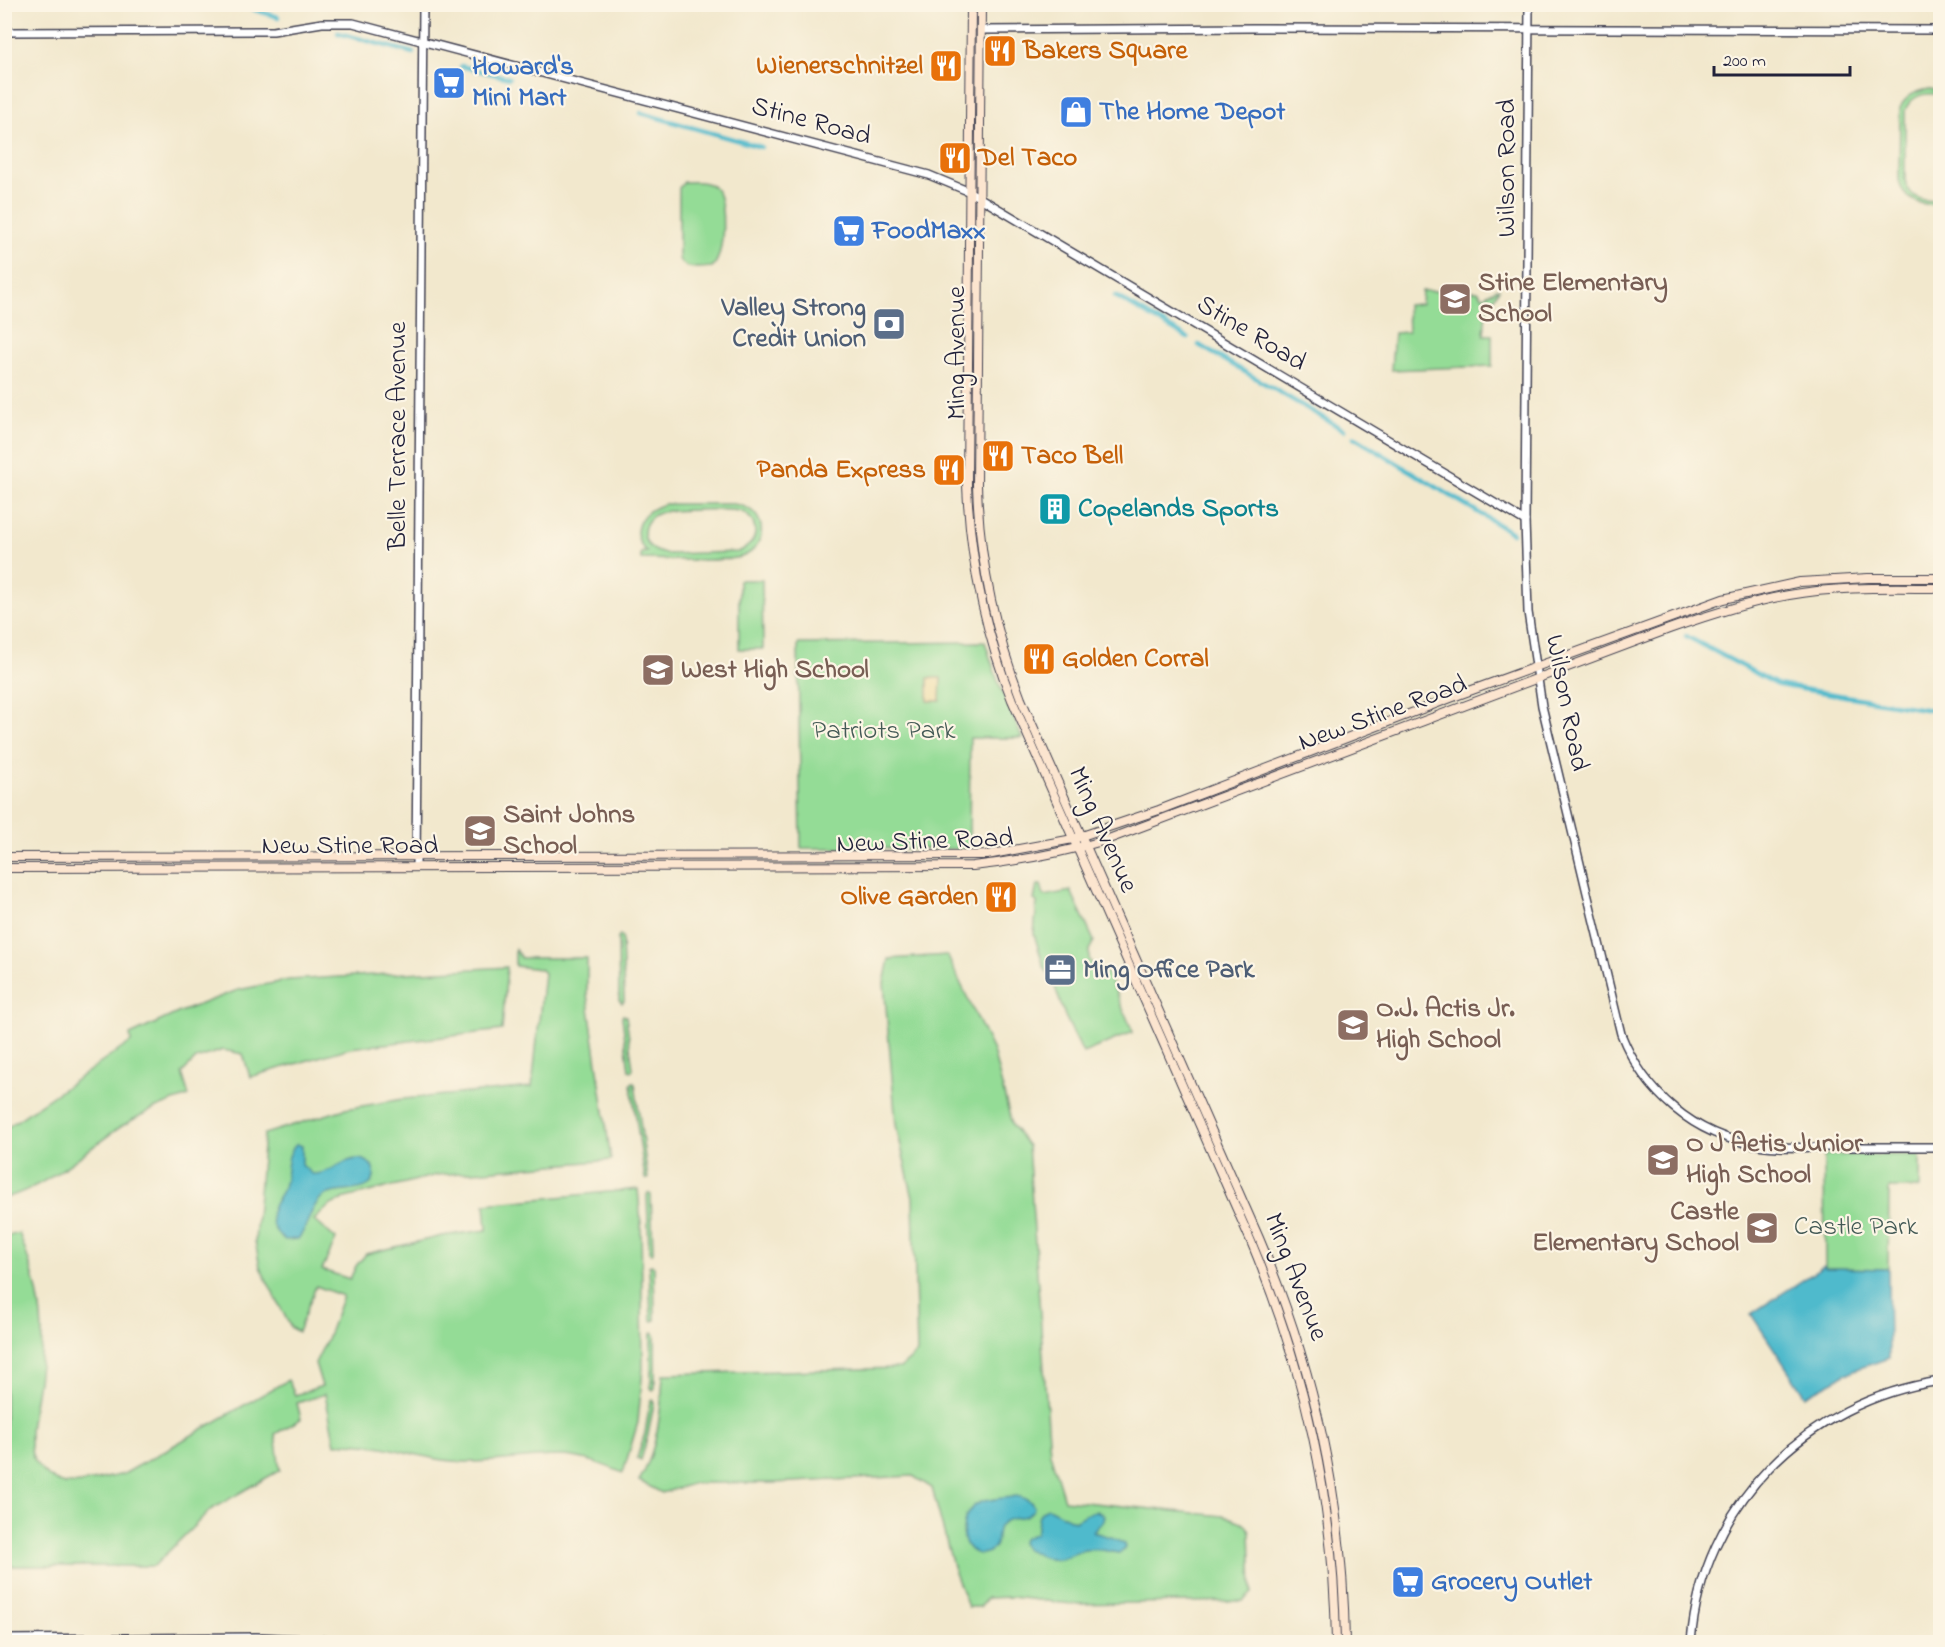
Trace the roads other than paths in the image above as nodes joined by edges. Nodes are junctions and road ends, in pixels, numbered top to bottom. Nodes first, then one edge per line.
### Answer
1 (423, 4) edge
2 (972, 4) edge
3 (981, 4) edge
4 (1529, 4) edge
5 (981, 30) junction
6 (1941, 30) edge
7 (1529, 31) junction
8 (4, 32) edge
9 (423, 40) junction
10 (971, 41) junction
11 (980, 88) junction
12 (970, 192) junction
13 (979, 198) junction
14 (968, 317) junction
15 (977, 352) junction
16 (968, 353) junction
17 (977, 396) junction
18 (1525, 521) junction
19 (970, 526) junction
20 (982, 555) junction
21 (973, 559) junction
22 (1941, 578) edge
23 (987, 585) junction
24 (1941, 588) edge
25 (990, 640) junction
26 (1535, 667) junction
27 (1537, 679) junction
28 (1015, 683) junction
29 (1083, 835) junction
30 (1073, 839) junction
31 (1087, 846) junction
32 (1078, 848) junction
33 (792, 856) junction
34 (826, 856) junction
35 (4, 857) edge
36 (416, 857) junction
37 (751, 866) junction
38 (799, 866) junction
39 (416, 867) junction
40 (4, 868) edge
41 (1941, 1147) edge
42 (1941, 1381) edge
43 (4, 1639) edge
44 (374, 1642) edge
45 (1336, 1642) edge
46 (1345, 1642) edge
47 (1691, 1642) edge

1 - 9 street, Belle Terrace Avenue
2 - 5 main road
2 - 10 main road, Ming Avenue
3 - 5 main road, Ming Avenue
4 - 7 street, Wilson Road
5 - 7 street
5 - 11 main road, Ming Avenue
6 - 7 street
7 - 18 street, Wilson Road
8 - 9 street, Stine Road
9 - 12 street, Stine Road
9 - 36 street, Belle Terrace Avenue
10 - 11 main road
10 - 12 main road, Ming Avenue
11 - 13 main road, Ming Avenue
12 - 13 street, Stine Road
12 - 14 main road, Ming Avenue
13 - 15 main road, Ming Avenue
13 - 18 street, Stine Road
14 - 15 main road
14 - 16 main road, Ming Avenue
15 - 17 main road, Ming Avenue
16 - 17 main road
16 - 19 main road, Ming Avenue
17 - 20 main road, Ming Avenue
18 - 26 street, Wilson Road
19 - 20 main road
19 - 21 main road, Ming Avenue
20 - 23 main road, Ming Avenue
21 - 23 main road
21 - 25 main road, Ming Avenue
22 - 26 main road, New Stine Road
23 - 28 main road, Ming Avenue
24 - 27 main road, New Stine Road
25 - 28 main road
25 - 30 main road, Ming Avenue
26 - 27 street, Wilson Road
26 - 29 main road, New Stine Road
27 - 31 main road, New Stine Road
27 - 41 street, Wilson Road
28 - 29 main road, Ming Avenue
29 - 30 main road, New Stine Road
29 - 31 main road, Ming Avenue
30 - 32 main road, Ming Avenue
30 - 34 main road, New Stine Road
31 - 32 main road, New Stine Road
31 - 46 main road, Ming Avenue
32 - 38 main road, New Stine Road
32 - 45 main road, Ming Avenue
33 - 34 main road, New Stine Road
33 - 36 main road, New Stine Road
33 - 37 main road
34 - 38 main road
35 - 36 main road, New Stine Road
36 - 39 street, Belle Terrace Avenue
37 - 38 main road, New Stine Road
37 - 39 main road, New Stine Road
39 - 40 main road, New Stine Road
42 - 47 street
43 - 44 street

